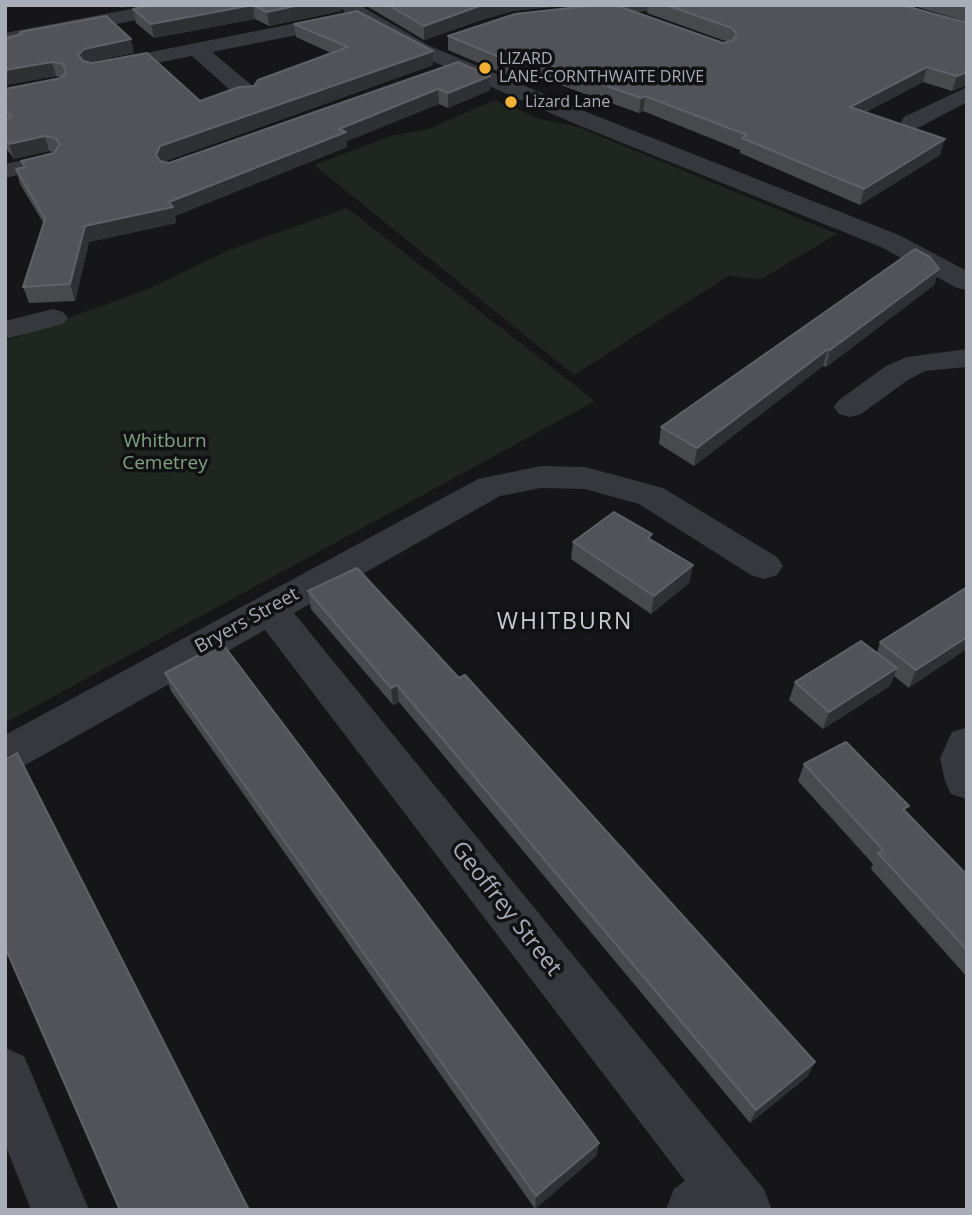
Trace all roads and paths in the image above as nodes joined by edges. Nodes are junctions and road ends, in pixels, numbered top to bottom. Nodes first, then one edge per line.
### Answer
1 (184, 5) edge
2 (644, 10) edge
3 (354, 11) edge
4 (552, 16) edge
5 (5, 40) edge
6 (447, 41) edge
7 (197, 50) junction
8 (424, 50) junction
9 (460, 65) junction
10 (95, 69) edge
11 (434, 74) edge
12 (247, 93) edge
13 (967, 93) edge
14 (912, 122) dead end
15 (50, 161) edge
16 (5, 171) edge
17 (967, 282) edge
18 (53, 318) dead end
19 (5, 330) edge
20 (967, 358) edge
21 (850, 407) dead end
22 (764, 566) dead end
23 (269, 608) junction
24 (967, 744) edge
25 (5, 757) edge
26 (967, 780) edge
27 (5, 1075) edge
28 (720, 1202) edge
29 (60, 1210) edge

1 - 5 street
2 - 4 street
3 - 7 street
3 - 8 street
6 - 8 street
7 - 10 street
7 - 12 street
8 - 9 street
9 - 11 street
9 - 17 street
13 - 14 street
15 - 16 street
18 - 19 street
20 - 21 street
22 - 23 street, Bryers Street
23 - 25 street, Bryers Street
23 - 28 street, Geoffrey Street
24 - 26 street
27 - 29 street

